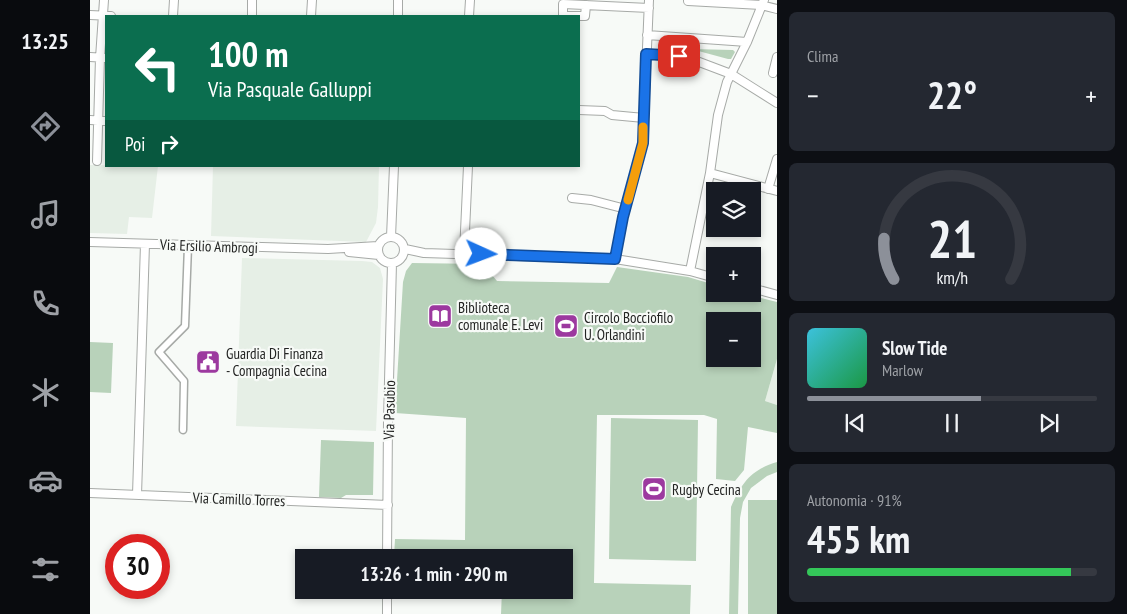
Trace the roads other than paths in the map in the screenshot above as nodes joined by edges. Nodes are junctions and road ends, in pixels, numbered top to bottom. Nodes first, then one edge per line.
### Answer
1 (104, 0) edge
2 (174, 0) edge
3 (252, 0) edge
4 (312, 0) edge
5 (398, 0) edge
6 (470, 0) edge
7 (688, 1) edge
8 (600, 3) edge
9 (762, 3) edge
10 (649, 4) edge
11 (586, 5) junction
12 (777, 9) edge
13 (90, 15) edge
14 (173, 15) edge
15 (252, 15) edge
16 (311, 15) edge
17 (398, 15) edge
18 (469, 15) edge
19 (563, 15) edge
20 (102, 16) junction
21 (580, 16) edge
22 (647, 35) junction
23 (747, 42) junction
24 (646, 54) junction
25 (90, 57) edge
26 (777, 57) edge
27 (103, 58) edge
28 (773, 73) dead end
29 (730, 74) junction
30 (777, 103) edge
31 (580, 110) edge
32 (644, 118) junction
33 (90, 120) edge
34 (102, 121) edge
35 (777, 159) edge
36 (97, 161) dead end
37 (394, 167) edge
38 (468, 167) edge
39 (710, 173) junction
40 (768, 189) junction
41 (777, 191) edge
42 (572, 198) dead end
43 (626, 208) junction
44 (391, 236) junction
45 (90, 242) edge
46 (145, 244) junction
47 (188, 246) junction
48 (378, 246) junction
49 (328, 249) junction
50 (405, 249) junction
51 (464, 253) junction
52 (379, 255) junction
53 (615, 259) junction
54 (392, 263) junction
55 (690, 271) junction
56 (706, 275) edge
57 (761, 291) edge
58 (777, 295) edge
59 (183, 430) dead end
60 (90, 493) edge
61 (137, 496) junction
62 (388, 505) junction
63 (388, 549) edge
64 (387, 599) edge
65 (387, 614) edge

1 - 20 street
2 - 14 street
3 - 15 street
4 - 16 street
5 - 17 street
6 - 18 street
7 - 9 street
8 - 10 street
8 - 11 street
9 - 12 street
9 - 23 street
10 - 22 street
11 - 19 street
11 - 21 street
13 - 20 street
20 - 27 street
22 - 23 street
22 - 24 street
23 - 29 street
24 - 29 street
24 - 32 street
25 - 27 street
26 - 28 street
27 - 34 street
29 - 30 street
29 - 39 street
31 - 32 street
32 - 43 street
33 - 34 street
34 - 36 street
35 - 40 street
37 - 44 street
38 - 51 street
39 - 40 street
39 - 55 street
40 - 41 street
42 - 43 street
43 - 53 street
44 - 48 street
44 - 50 street
45 - 46 street, Via Ersilio Ambrogi
46 - 47 street, Via Ersilio Ambrogi
46 - 61 street
47 - 49 street, Via Ersilio Ambrogi
47 - 59 street
48 - 49 street, Via Ersilio Ambrogi
48 - 52 street
49 - 52 street, Via Ersilio Ambrogi
50 - 51 street
50 - 54 street
51 - 53 street
52 - 54 street
53 - 55 street
54 - 62 street, Via Pasubio
55 - 56 street
57 - 58 street
60 - 61 street, Via Camillo Torres
61 - 62 street, Via Camillo Torres
62 - 63 street, Via Pasubio
64 - 65 street

